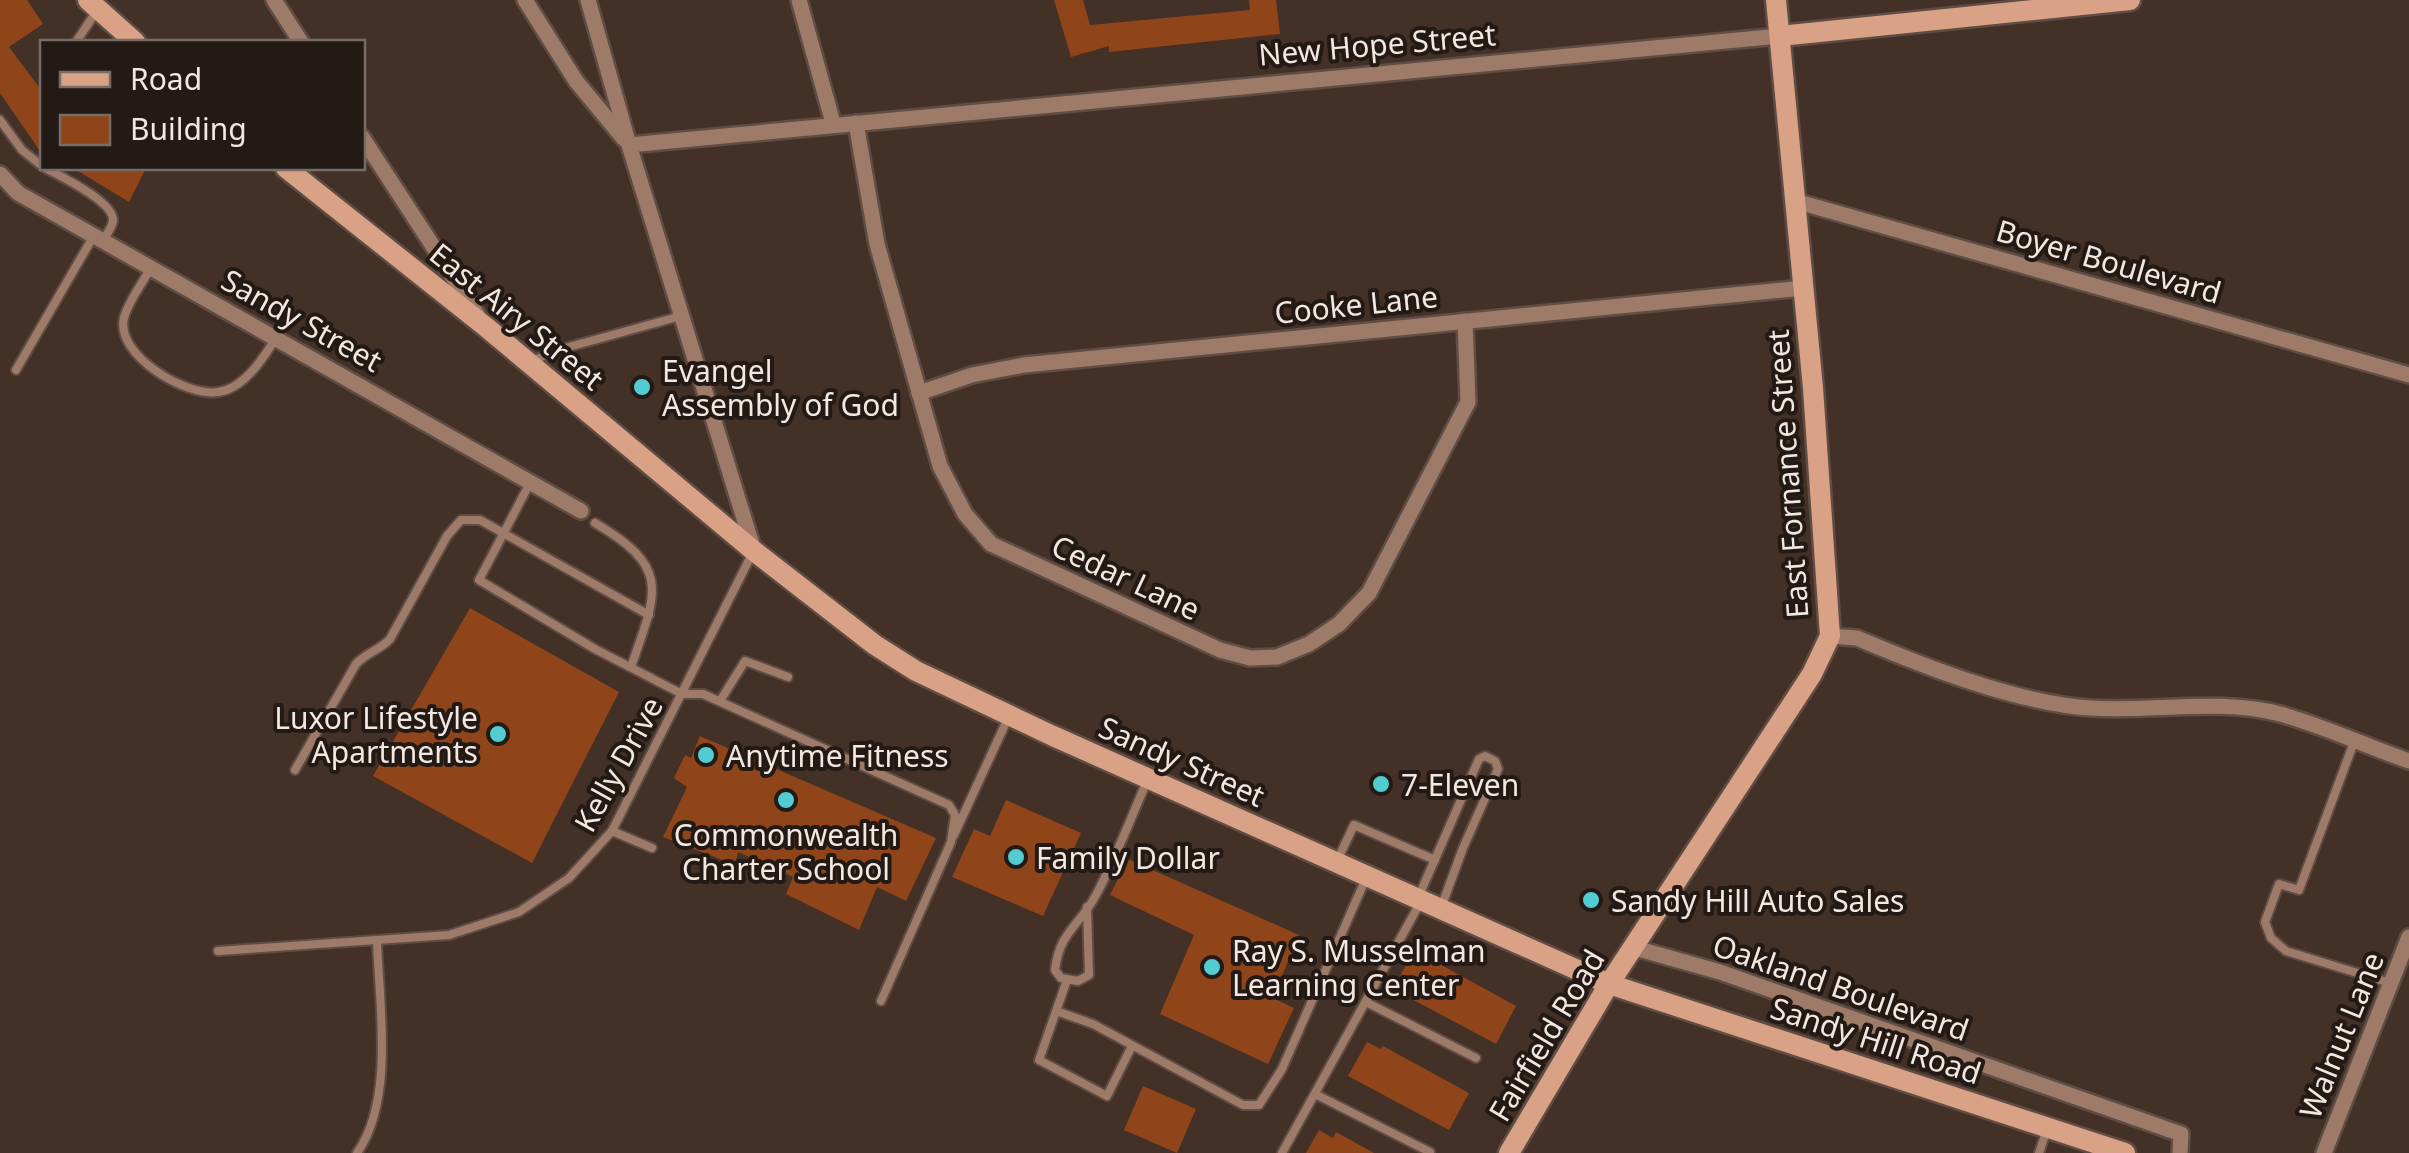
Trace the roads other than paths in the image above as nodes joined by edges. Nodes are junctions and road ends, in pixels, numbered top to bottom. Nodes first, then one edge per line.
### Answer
1 (274, 0) edge
2 (524, 0) edge
3 (588, 0) edge
4 (799, 0) edge
5 (1776, 0) edge
6 (2130, 0) edge
7 (93, 5) edge
8 (1780, 36) junction
9 (77, 40) edge
10 (133, 40) edge
11 (300, 40) edge
12 (0, 120) edge
13 (856, 123) junction
14 (834, 124) junction
15 (365, 142) edge
16 (629, 145) junction
17 (40, 164) edge
18 (49, 170) edge
19 (289, 170) edge
20 (0, 174) edge
21 (1795, 201) junction
22 (98, 240) junction
23 (150, 269) junction
24 (1803, 288) junction
25 (682, 316) junction
26 (1465, 321) junction
27 (486, 327) junction
28 (274, 340) junction
29 (530, 364) junction
30 (16, 370) dead end
31 (2409, 375) edge
32 (919, 393) junction
33 (531, 481) junction
34 (580, 511) dead end
35 (595, 523) dead end
36 (504, 534) junction
37 (754, 551) junction
38 (648, 614) junction
39 (1830, 636) junction
40 (632, 668) junction
41 (788, 677) dead end
42 (682, 694) junction
43 (720, 701) junction
44 (1008, 716) junction
45 (2354, 742) junction
46 (2409, 761) edge
47 (295, 770) dead end
48 (1148, 779) junction
49 (612, 831) junction
50 (951, 842) junction
51 (652, 848) dead end
52 (1434, 860) junction
53 (1336, 862) junction
54 (1367, 876) junction
55 (1427, 903) junction
56 (1087, 907) junction
57 (2409, 937) edge
58 (377, 941) junction
59 (1635, 948) junction
60 (218, 951) dead end
61 (1067, 980) junction
62 (2391, 983) junction
63 (1609, 984) junction
64 (881, 1002) dead end
65 (1366, 1002) junction
66 (1056, 1011) junction
67 (1132, 1046) junction
68 (1476, 1058) dead end
69 (1315, 1094) junction
70 (2048, 1128) junction
71 (1430, 1152) edge
72 (358, 1153) edge
73 (1282, 1153) edge
74 (1509, 1153) edge
75 (2039, 1153) edge
76 (2125, 1153) edge
77 (2180, 1153) edge
78 (2324, 1153) edge

1 - 11 street
2 - 16 street
3 - 16 street
4 - 14 street
5 - 8 main road, East Fornance Street
6 - 8 main road, New Hope Street
7 - 9 lane
7 - 10 main road
8 - 13 street, New Hope Street
8 - 21 main road, East Fornance Street
12 - 17 lane
13 - 14 street, New Hope Street
13 - 32 street, Cedar Lane
14 - 16 street, New Hope Street
15 - 27 street
16 - 25 street
18 - 22 lane
19 - 27 main road, East Airy Street
20 - 22 street, Sandy Street
21 - 24 main road, East Fornance Street
21 - 31 street, Boyer Boulevard
22 - 23 street, Sandy Street
22 - 30 lane
23 - 28 street, Sandy Street
23 - 28 lane
24 - 26 street, Cooke Lane
24 - 39 main road, East Fornance Street
25 - 29 lane
25 - 37 street
26 - 32 street, Cooke Lane
26 - 32 street, Cedar Lane
27 - 29 main road, East Airy Street
28 - 33 street, Sandy Street
29 - 37 main road, East Airy Street
33 - 34 street, Sandy Street
33 - 36 lane
35 - 38 lane
36 - 38 lane
36 - 40 lane
36 - 47 lane
37 - 42 lane, Kelly Drive
37 - 44 main road, Sandy Street
38 - 40 lane
39 - 45 street
39 - 59 main road, East Fornance Street
40 - 42 lane
41 - 43 lane
42 - 43 lane
42 - 49 lane, Kelly Drive
43 - 50 lane
44 - 48 main road, Sandy Street
44 - 50 lane
45 - 46 street
45 - 62 lane
48 - 53 main road, Sandy Street
48 - 56 lane
49 - 51 lane
49 - 58 lane, Kelly Drive
50 - 64 lane
52 - 53 lane
52 - 55 lane
52 - 55 lane
53 - 54 main road, Sandy Street
54 - 55 main road, Sandy Street
54 - 67 lane
55 - 63 main road, Sandy Street
55 - 65 lane
56 - 61 lane
56 - 61 lane
57 - 62 street, Walnut Lane
58 - 60 lane, Kelly Drive
58 - 72 lane
59 - 63 main road, Fairfield Road
59 - 77 street, Oakland Boulevard
61 - 66 lane
62 - 78 street, Walnut Lane
63 - 70 main road, Sandy Hill Road
63 - 74 main road, Fairfield Road
65 - 68 lane
65 - 69 lane
66 - 67 lane
66 - 67 lane
69 - 71 lane
69 - 73 lane
70 - 75 lane
70 - 76 main road, Sandy Hill Road

